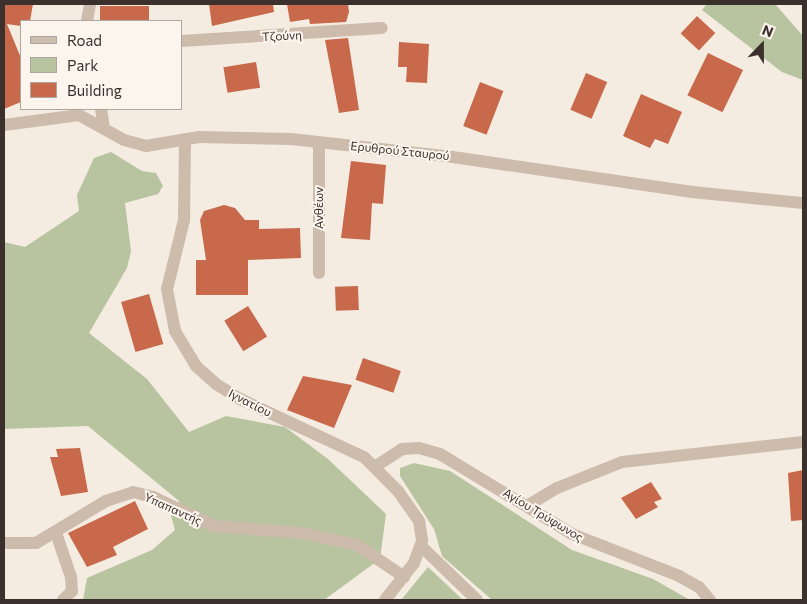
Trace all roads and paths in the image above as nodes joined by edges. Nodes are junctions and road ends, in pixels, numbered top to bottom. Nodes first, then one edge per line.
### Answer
1 (90, 4) edge
2 (87, 20) edge
3 (382, 28) dead end
4 (182, 40) edge
5 (101, 110) edge
6 (4, 125) edge
7 (104, 128) junction
8 (186, 139) junction
9 (319, 142) junction
10 (803, 203) edge
11 (319, 273) dead end
12 (803, 442) edge
13 (376, 466) junction
14 (527, 506) junction
15 (56, 533) junction
16 (4, 543) edge
17 (421, 546) junction
18 (404, 577) junction
19 (63, 600) edge
20 (385, 600) edge
21 (477, 600) edge
22 (710, 600) edge

1 - 2 street
3 - 4 street, Τζούνη
5 - 7 street
6 - 7 street, Ερυθρού Σταυρού
7 - 8 street, Ερυθρού Σταυρού
8 - 9 street, Ερυθρού Σταυρού
8 - 13 street, Ιγνατίου
9 - 10 street, Ερυθρού Σταυρού
9 - 11 street, Ανθέων
12 - 14 street
13 - 14 street, Αγίου Τρύφωνος
13 - 17 street, Ιγνατίου
14 - 22 street, Αγίου Τρύφωνος
15 - 16 street, Υπαπαντής
15 - 18 street, Υπαπαντής
15 - 19 street
17 - 18 street
17 - 21 street
18 - 20 street

